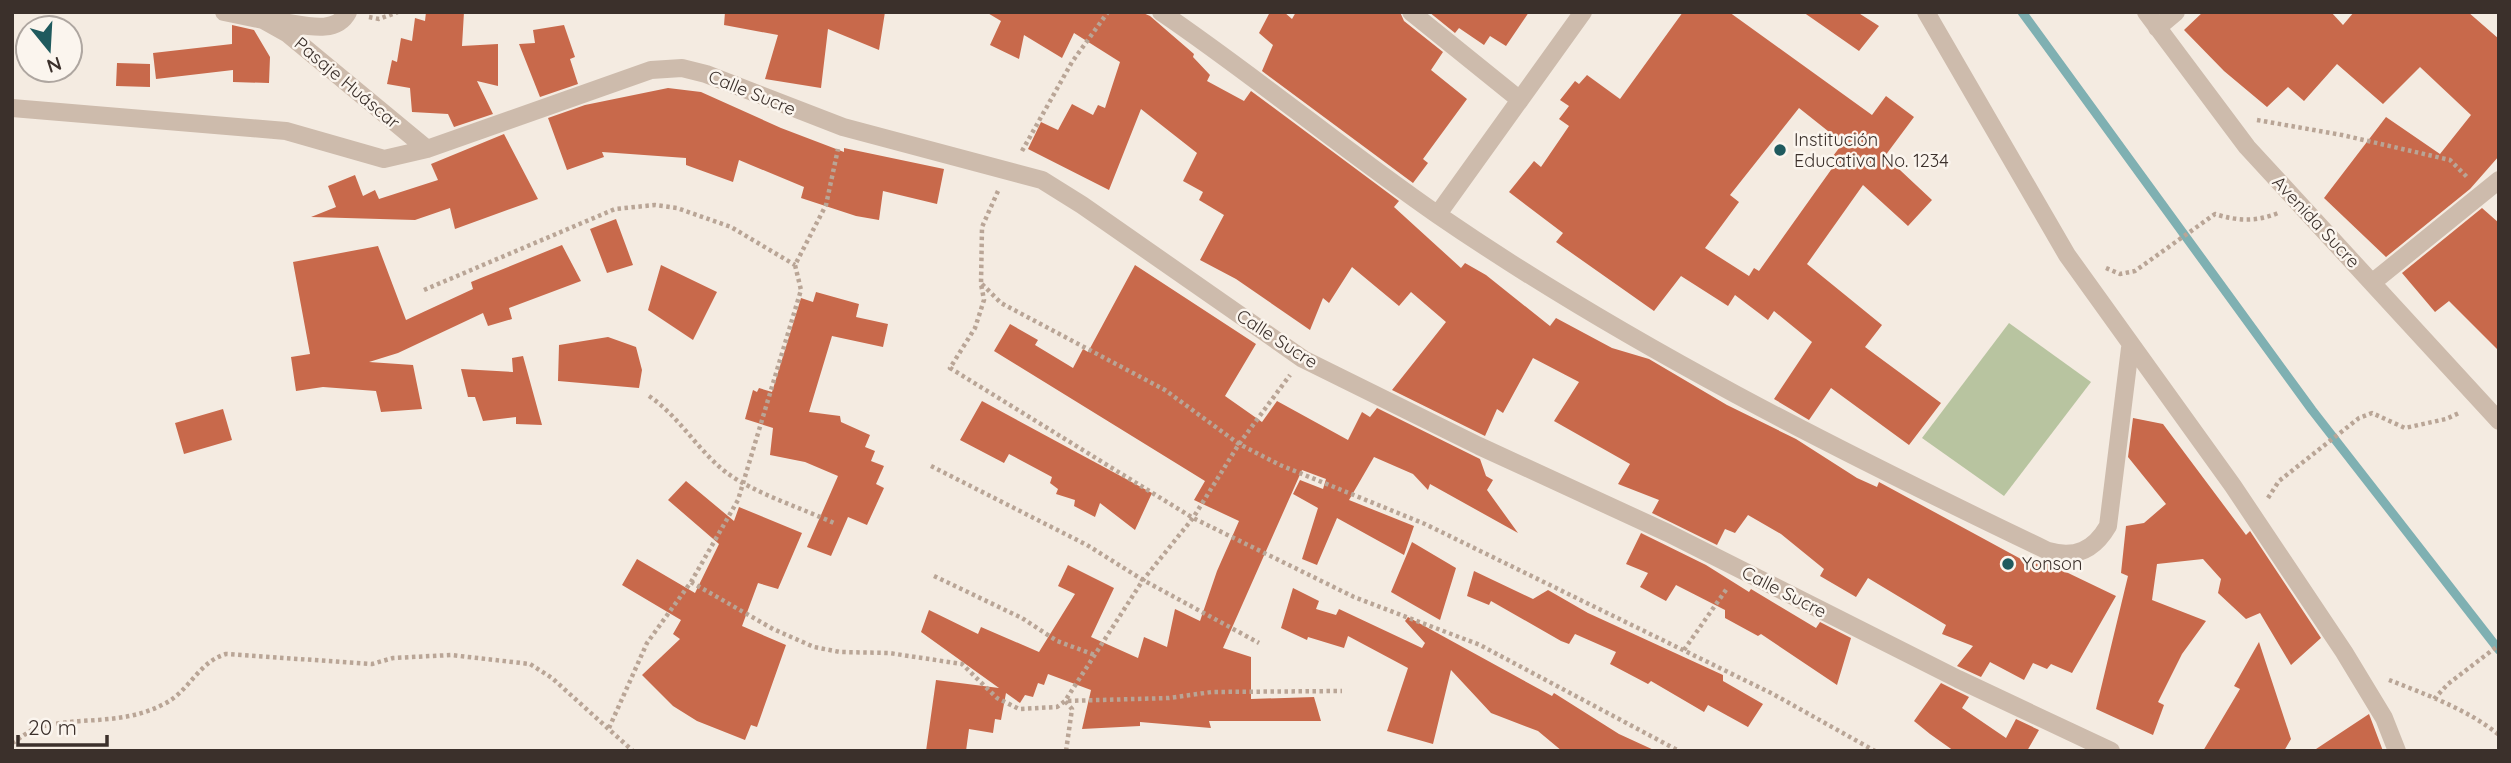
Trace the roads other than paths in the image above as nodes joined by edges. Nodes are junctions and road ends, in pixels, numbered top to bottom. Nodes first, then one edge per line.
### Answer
1 (224, 12) edge
2 (348, 12) edge
3 (1161, 12) edge
4 (1411, 12) edge
5 (1583, 12) edge
6 (1926, 12) edge
7 (2146, 12) edge
8 (2176, 12) edge
9 (263, 20) junction
10 (2157, 29) junction
11 (1520, 100) junction
12 (12, 108) edge
13 (427, 149) junction
14 (2499, 180) edge
15 (1438, 214) junction
16 (2373, 282) junction
17 (2130, 348) junction
18 (2499, 421) edge
19 (2111, 751) edge
20 (2398, 751) edge

1 - 9 street, Pasaje Huáscar
2 - 9 street
3 - 15 street
4 - 11 street
5 - 11 street
6 - 17 street
7 - 10 street, Avenida Sucre
8 - 10 street
9 - 13 street, Pasaje Huáscar
10 - 16 street, Avenida Sucre
11 - 15 street
12 - 13 street, Calle Sucre
13 - 19 street, Calle Sucre
14 - 16 street
15 - 17 street
16 - 18 street, Avenida Sucre
17 - 20 street

